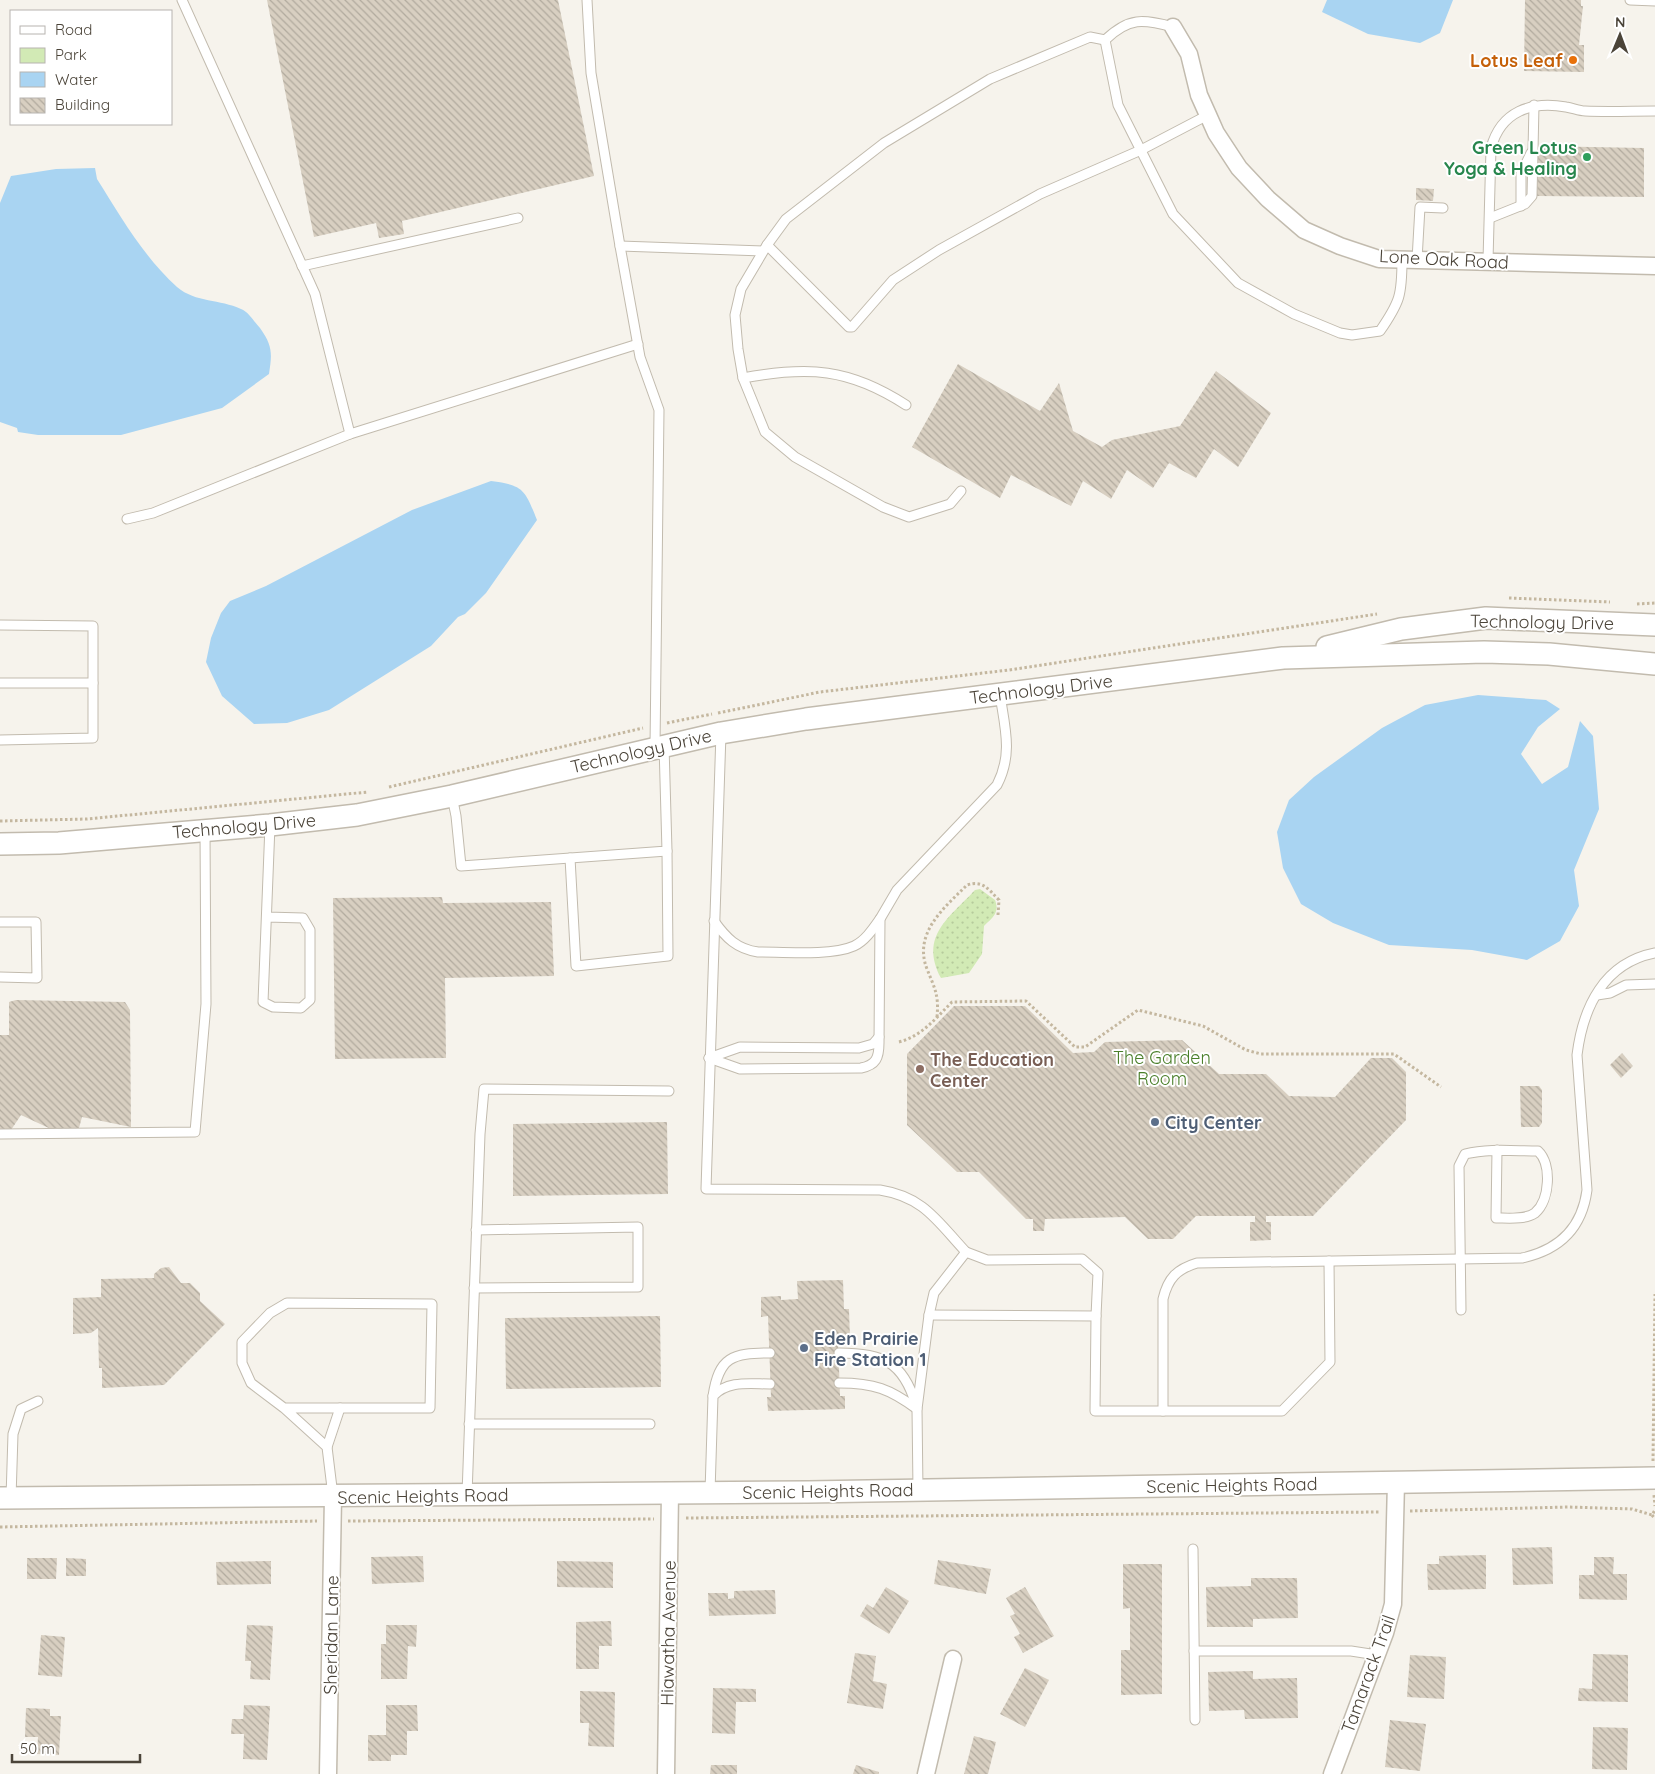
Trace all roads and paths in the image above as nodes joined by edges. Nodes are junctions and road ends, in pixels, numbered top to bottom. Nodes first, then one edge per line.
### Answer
1 (182, 0) edge
2 (587, 0) edge
3 (1630, 0) edge
4 (1655, 1) edge
5 (1173, 27) joint
6 (1105, 40) junction
7 (1534, 106) junction
8 (1655, 111) edge
9 (1208, 115) junction
10 (1141, 150) junction
11 (1443, 208) dead end
12 (518, 218) dead end
13 (1490, 218) junction
14 (620, 246) junction
15 (765, 248) junction
16 (1410, 260) junction
17 (1488, 262) junction
18 (302, 266) junction
19 (1655, 266) edge
20 (638, 344) junction
21 (743, 378) junction
22 (906, 405) dead end
23 (350, 434) junction
24 (961, 491) dead end
25 (127, 519) dead end
26 (0, 624) edge
27 (1655, 625) edge
28 (1283, 658) junction
29 (1655, 664) edge
30 (93, 683) junction
31 (0, 684) edge
32 (1000, 694) junction
33 (721, 733) junction
34 (0, 740) edge
35 (659, 746) junction
36 (452, 796) junction
37 (270, 825) junction
38 (205, 830) junction
39 (0, 844) edge
40 (667, 851) junction
41 (570, 858) junction
42 (998, 915) dead end
43 (267, 917) junction
44 (880, 919) junction
45 (714, 921) junction
46 (0, 922) edge
47 (1655, 953) edge
48 (0, 977) edge
49 (1655, 984) edge
50 (1597, 995) junction
51 (936, 1018) junction
52 (879, 1037) junction
53 (899, 1042) dead end
54 (709, 1058) junction
55 (1441, 1087) dead end
56 (669, 1091) dead end
57 (0, 1134) edge
58 (1497, 1150) junction
59 (476, 1230) junction
60 (966, 1252) junction
61 (1459, 1259) junction
62 (1329, 1261) junction
63 (474, 1288) junction
64 (1655, 1294) edge
65 (1461, 1310) dead end
66 (929, 1315) junction
67 (1096, 1316) junction
68 (770, 1353) dead end
69 (839, 1353) dead end
70 (839, 1383) dead end
71 (770, 1384) dead end
72 (713, 1396) junction
73 (38, 1401) dead end
74 (284, 1408) junction
75 (340, 1408) junction
76 (917, 1409) junction
77 (1163, 1411) junction
78 (469, 1424) junction
79 (650, 1424) dead end
80 (327, 1447) junction
81 (1654, 1478) edge
82 (1396, 1482) junction
83 (918, 1490) junction
84 (670, 1492) junction
85 (710, 1492) junction
86 (467, 1495) junction
87 (333, 1497) junction
88 (6, 1498) edge
89 (1655, 1510) edge
90 (1396, 1512) junction
91 (1652, 1515) junction
92 (670, 1519) junction
93 (1655, 1519) edge
94 (334, 1521) junction
95 (0, 1527) edge
96 (1193, 1549) dead end
97 (1194, 1651) junction
98 (1376, 1655) junction
99 (954, 1659) dead end
100 (1195, 1720) dead end
101 (328, 1774) edge
102 (666, 1774) edge
103 (926, 1774) edge
104 (1332, 1774) edge

1 - 18 lane
2 - 14 lane
3 - 4 lane
5 - 6 lane
5 - 9 street, Lone Oak Road
6 - 10 lane
6 - 15 lane
7 - 8 lane
7 - 13 lane
7 - 13 lane
9 - 10 lane
9 - 16 street, Lone Oak Road
10 - 15 lane
10 - 16 lane
11 - 16 lane
12 - 18 lane
13 - 17 lane
14 - 15 lane
14 - 20 lane
15 - 21 lane
16 - 17 street, Lone Oak Road
17 - 19 street, Lone Oak Road
18 - 23 lane
20 - 23 lane
20 - 35 lane
21 - 22 lane
21 - 24 lane
23 - 25 lane
26 - 30 lane
27 - 28 street, Technology Drive
28 - 29 street, Technology Drive
28 - 32 street, Technology Drive
30 - 31 lane
30 - 34 lane
32 - 33 street, Technology Drive
32 - 44 lane
33 - 35 street, Technology Drive
33 - 45 lane
35 - 36 street, Technology Drive
35 - 40 lane
36 - 37 street, Technology Drive
36 - 41 lane
37 - 38 street, Technology Drive
37 - 43 lane
38 - 39 street, Technology Drive
38 - 57 lane
40 - 41 lane
40 - 41 lane
42 - 51 path
43 - 43 lane
44 - 45 lane
44 - 52 lane
45 - 54 lane
46 - 48 lane
47 - 50 lane
49 - 50 lane
50 - 61 lane
51 - 53 path
51 - 55 path
52 - 54 lane
52 - 54 lane
54 - 60 lane
56 - 59 lane
58 - 58 lane
58 - 61 lane
59 - 63 lane
59 - 63 lane
60 - 66 lane
60 - 67 lane
61 - 62 lane
61 - 65 lane
62 - 77 lane
62 - 77 lane
63 - 78 lane
64 - 81 path
66 - 67 lane
66 - 76 lane
67 - 77 lane
68 - 72 lane
69 - 76 lane
70 - 76 lane
71 - 72 lane
72 - 85 lane
73 - 88 lane
74 - 75 lane
74 - 75 lane
74 - 80 lane
75 - 80 lane
76 - 83 lane
78 - 79 lane
78 - 86 lane
80 - 87 lane
81 - 82 street, Scenic Heights Road
82 - 83 street, Scenic Heights Road
82 - 90 street, Tamarack Trail
83 - 85 street, Scenic Heights Road
84 - 85 street, Scenic Heights Road
84 - 86 street, Scenic Heights Road
84 - 92 street, Hiawatha Avenue
86 - 87 street, Scenic Heights Road
87 - 88 street, Scenic Heights Road
87 - 94 street, Sheridan Lane
89 - 91 path
90 - 91 path
90 - 92 path
90 - 98 street, Tamarack Trail
91 - 93 path
92 - 94 path
92 - 102 street, Hiawatha Avenue
94 - 95 path
94 - 101 street, Sheridan Lane
96 - 97 lane
97 - 98 lane
97 - 100 lane
98 - 104 street, Tamarack Trail
99 - 103 street

